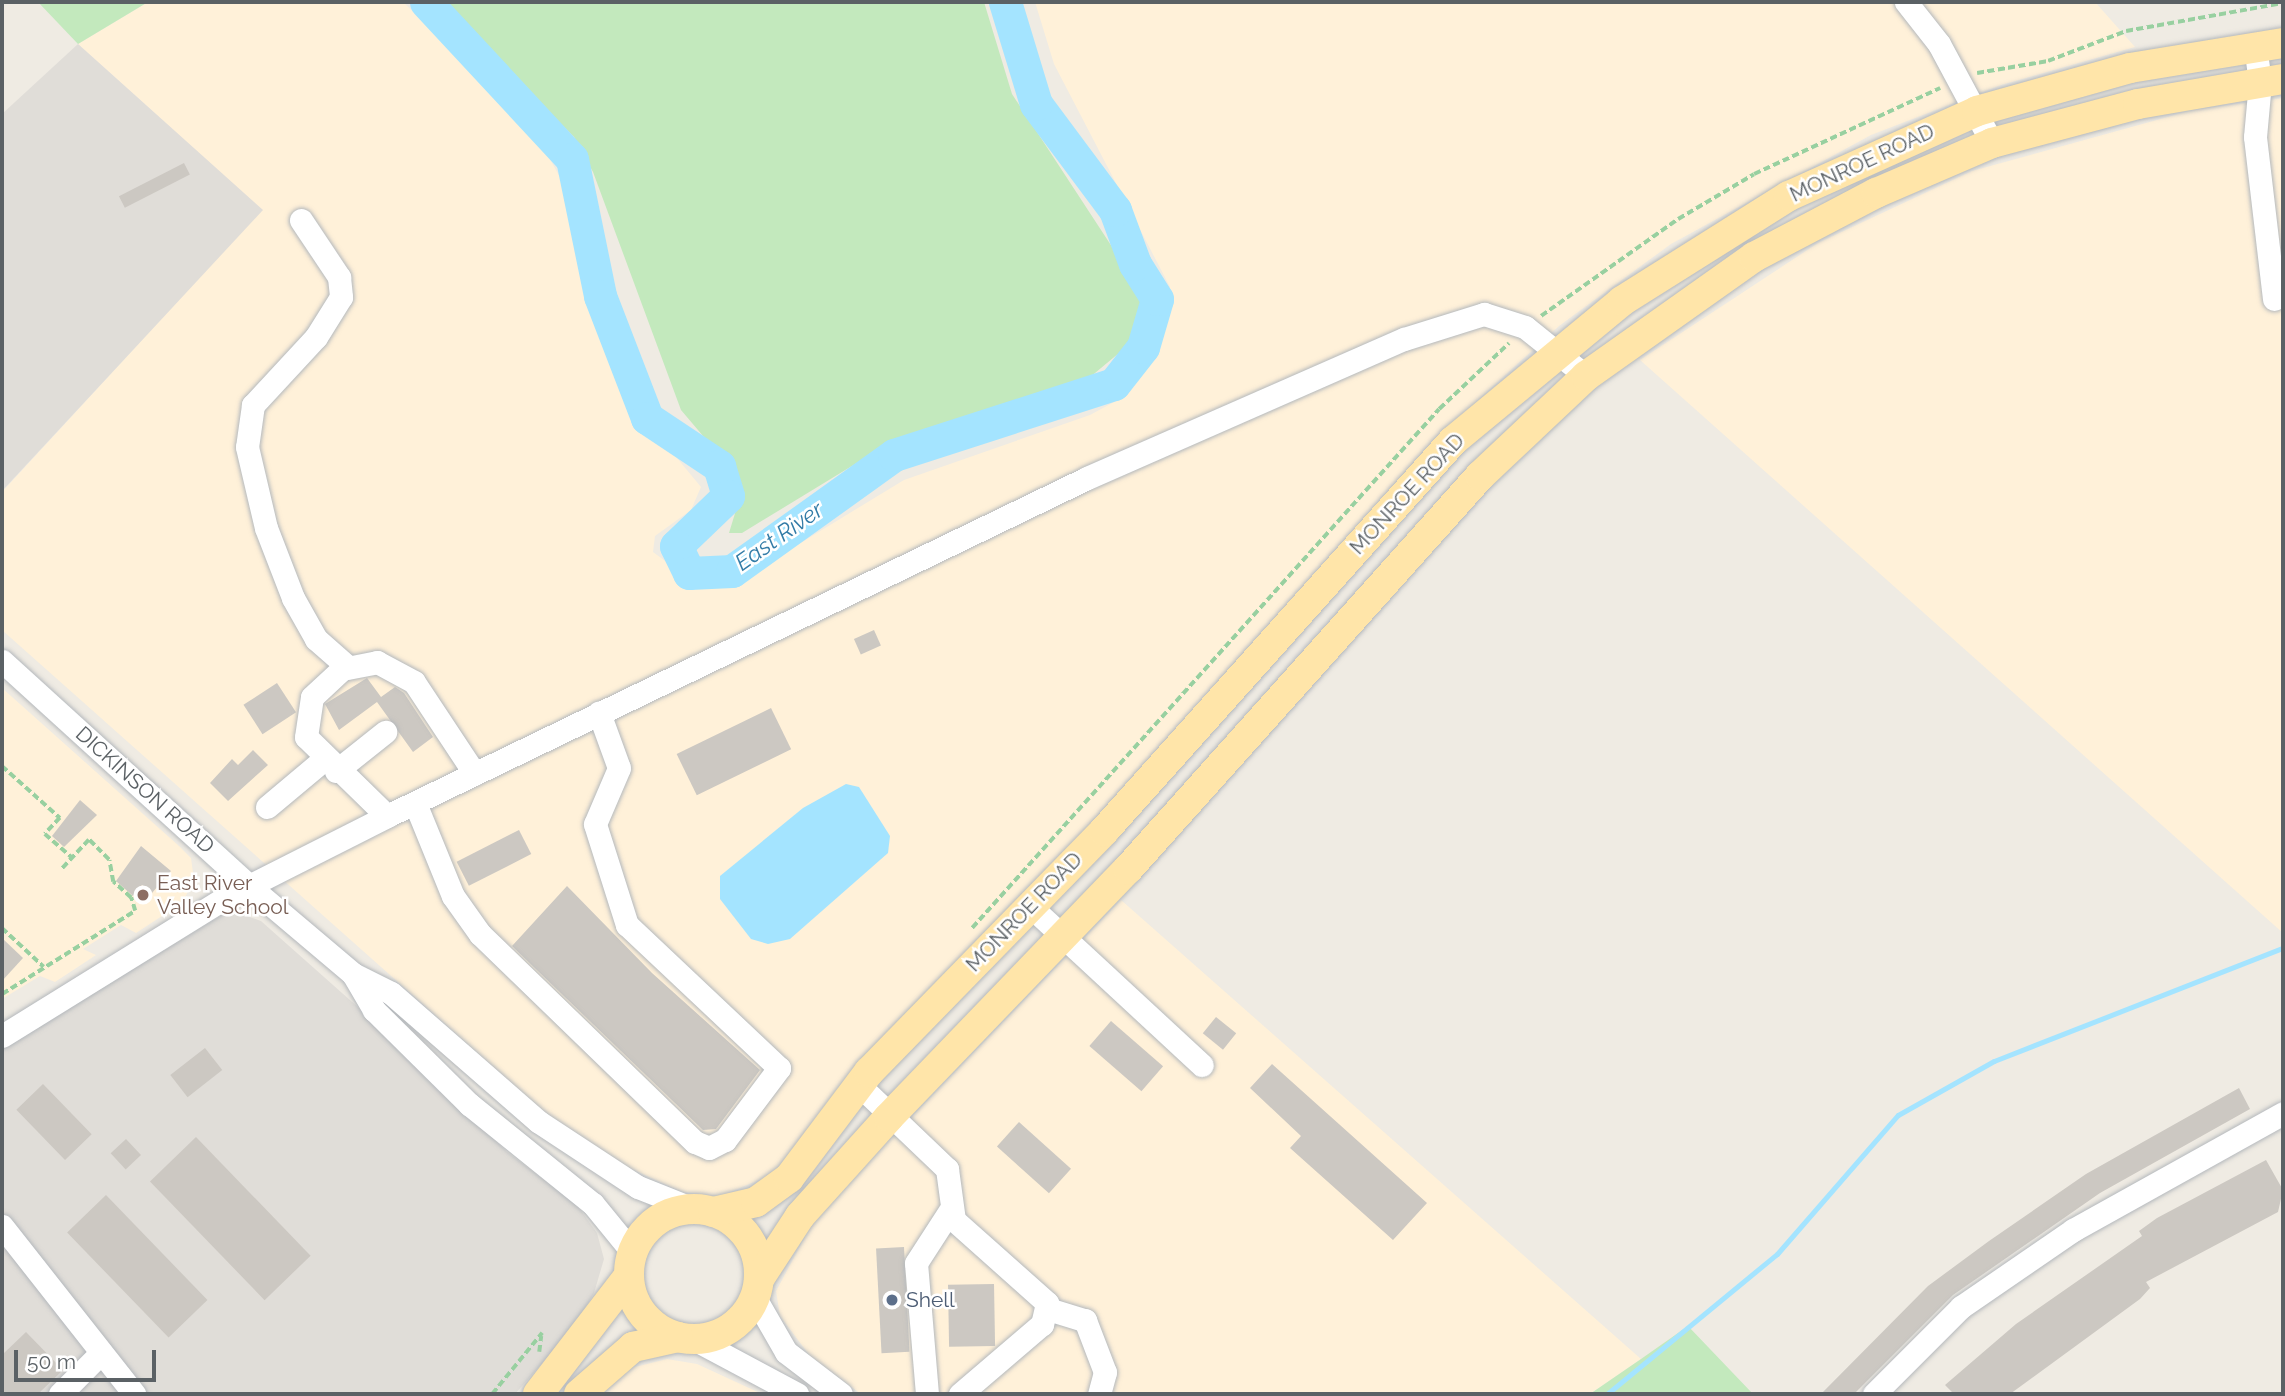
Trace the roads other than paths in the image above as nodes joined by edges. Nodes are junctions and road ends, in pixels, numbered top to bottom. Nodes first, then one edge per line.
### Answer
1 (1906, 2) edge
2 (2269, 44) edge
3 (2272, 81) edge
4 (1977, 111) junction
5 (1992, 143) junction
6 (300, 220) dead end
7 (2274, 299) dead end
8 (1557, 351) junction
9 (1586, 376) junction
10 (2, 661) edge
11 (348, 667) junction
12 (599, 713) junction
13 (385, 732) dead end
14 (329, 766) junction
15 (475, 774) junction
16 (415, 803) junction
17 (267, 807) dead end
18 (387, 816) junction
19 (250, 886) junction
20 (1030, 906) junction
21 (1064, 935) junction
22 (353, 974) junction
23 (2, 1036) edge
24 (1202, 1065) dead end
25 (859, 1085) junction
26 (2283, 1113) edge
27 (889, 1116) junction
28 (705, 1211) junction
29 (949, 1212) junction
30 (2, 1226) edge
31 (631, 1264) junction
32 (757, 1288) junction
33 (1048, 1309) junction
34 (686, 1338) junction
35 (102, 1353) junction
36 (60, 1394) edge
37 (134, 1394) edge
38 (538, 1394) edge
39 (579, 1394) edge
40 (797, 1394) edge
41 (841, 1394) edge
42 (927, 1394) edge
43 (960, 1394) edge
44 (1099, 1394) edge
45 (1874, 1394) edge

1 - 4 street
2 - 3 street
2 - 4 main road, MONROE ROAD
3 - 5 main road, MONROE ROAD
3 - 7 street
4 - 5 street
4 - 8 main road, MONROE ROAD
5 - 9 main road, MONROE ROAD
6 - 11 street
8 - 9 street
8 - 12 street
8 - 20 main road, MONROE ROAD
9 - 21 main road, MONROE ROAD
10 - 19 street, DICKINSON ROAD
11 - 14 street
11 - 15 street
12 - 15 street
12 - 16 street
13 - 14 street
14 - 17 street
14 - 18 street
15 - 16 street
16 - 18 street
18 - 19 street
19 - 22 street, DICKINSON ROAD
19 - 23 street
20 - 21 street
20 - 25 main road, MONROE ROAD
21 - 24 street
21 - 27 main road, MONROE ROAD
22 - 28 street, DICKINSON ROAD
22 - 31 street, DICKINSON ROAD
25 - 27 street
25 - 28 main road, MONROE ROAD
26 - 45 street
27 - 29 street
27 - 32 main road, MONROE ROAD
28 - 31 main road
28 - 32 main road
29 - 33 street
29 - 42 street
30 - 35 street
31 - 34 main road
31 - 38 main road
32 - 34 main road
32 - 41 street
33 - 43 street
33 - 44 street
34 - 39 main road
34 - 40 street
35 - 36 street
35 - 37 street

